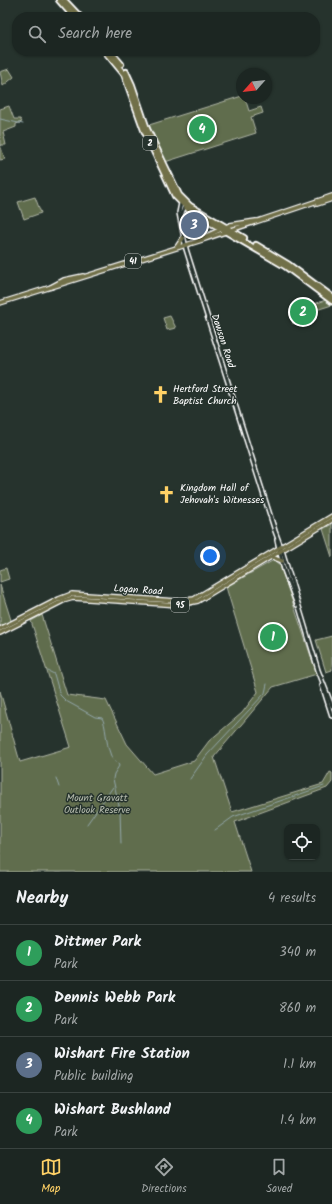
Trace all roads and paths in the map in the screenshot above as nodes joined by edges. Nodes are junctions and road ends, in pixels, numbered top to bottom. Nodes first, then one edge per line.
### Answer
1 (59, 0) edge
2 (64, 0) edge
3 (70, 12) edge
4 (75, 12) edge
5 (109, 56) edge
6 (114, 56) edge
7 (332, 198) edge
8 (184, 204) junction
9 (263, 220) junction
10 (215, 223) junction
11 (233, 224) junction
12 (239, 227) junction
13 (225, 229) junction
14 (214, 231) junction
15 (232, 235) junction
16 (240, 236) junction
17 (211, 237) junction
18 (183, 238) junction
19 (196, 241) junction
20 (185, 245) junction
21 (176, 248) junction
22 (332, 297) edge
23 (332, 301) edge
24 (0, 303) edge
25 (332, 516) edge
26 (332, 520) edge
27 (280, 549) junction
28 (272, 557) junction
29 (282, 561) junction
30 (298, 606) junction
31 (0, 630) edge
32 (0, 633) edge
33 (318, 670) junction
34 (332, 706) edge
35 (332, 716) edge

1 - 3 highway
2 - 4 highway
5 - 8 highway, 2
6 - 8 highway, 2
7 - 9 main road, 41
8 - 10 highway, 2
8 - 18 main road, Dawson Road
9 - 11 main road, 41
9 - 12 main road, 41
10 - 11 main road
10 - 13 highway, 2
10 - 14 main road
11 - 13 main road, 41
12 - 13 main road, 41
12 - 16 main road
13 - 14 main road, 41
13 - 15 highway, 2
13 - 16 highway, 2
13 - 17 main road, 41
14 - 19 main road, 41
15 - 17 main road
15 - 23 highway, 2
16 - 22 highway, 2
17 - 19 main road, 41
18 - 20 main road, Dawson Road
18 - 21 main road
19 - 20 main road, 41
20 - 21 main road, 41
20 - 27 main road, Dawson Road
21 - 24 main road, 41
25 - 27 main road, Logan Road / 95
26 - 27 main road, Logan Road / 95
27 - 28 main road, Logan Road / 95
27 - 29 main road
27 - 30 main road
27 - 31 main road, Logan Road / 95
28 - 29 main road
28 - 32 main road, Logan Road / 95
29 - 30 main road
30 - 33 main road
33 - 34 main road
33 - 35 main road

